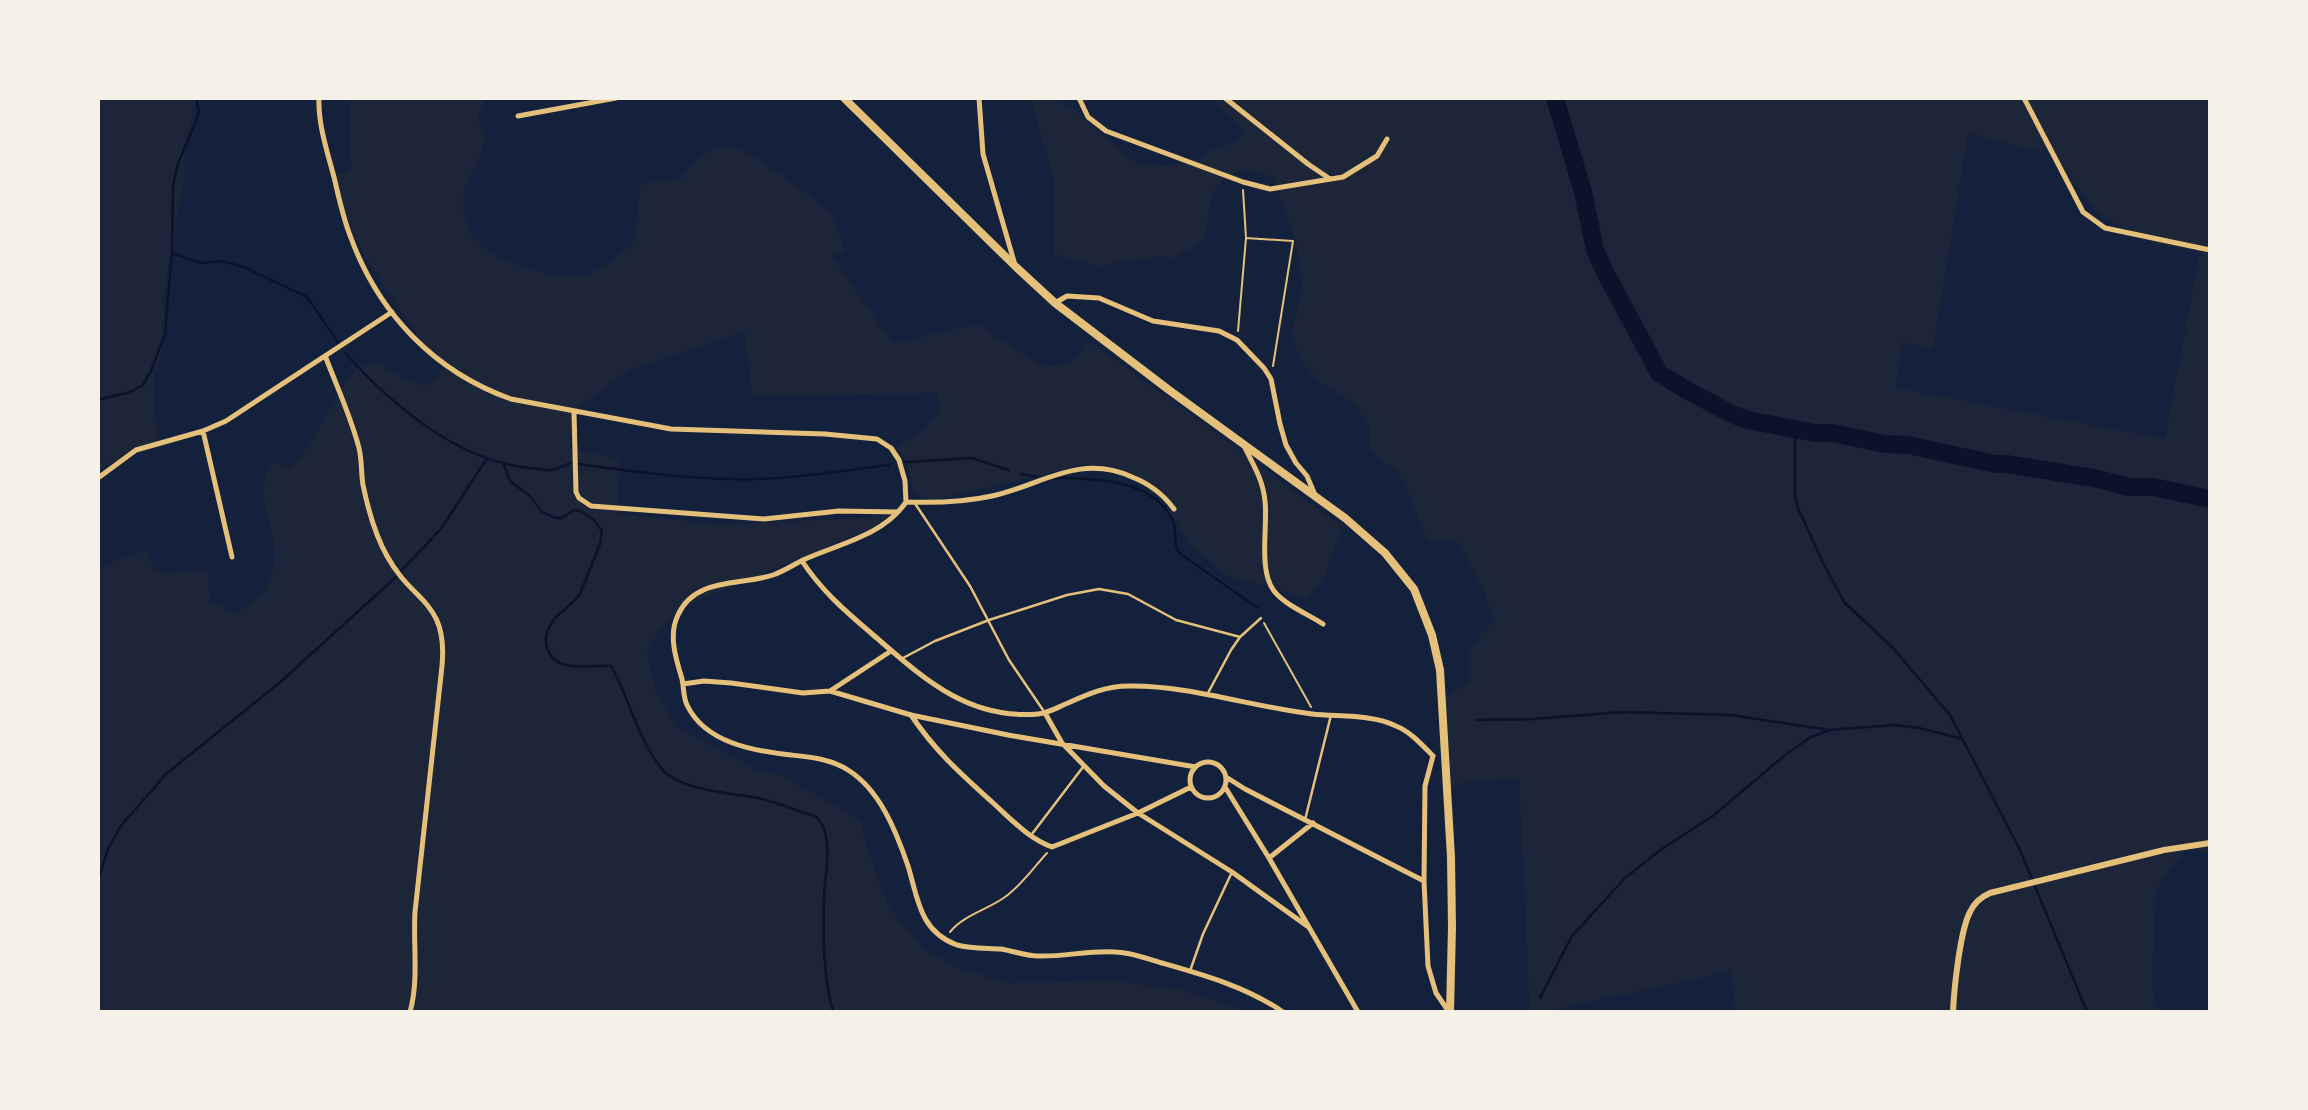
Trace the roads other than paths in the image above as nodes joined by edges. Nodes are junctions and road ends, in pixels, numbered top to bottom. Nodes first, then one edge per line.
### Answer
1 (319, 98) edge
2 (616, 98) edge
3 (844, 98) edge
4 (971, 98) edge
5 (979, 98) edge
6 (1080, 98) edge
7 (1225, 98) edge
8 (2024, 98) edge
9 (979, 105) junction
10 (518, 116) dead end
11 (1387, 139) dead end
12 (1330, 179) junction
13 (2210, 250) edge
14 (1016, 267) junction
15 (1055, 303) junction
16 (392, 312) junction
17 (326, 358) junction
18 (574, 411) junction
19 (203, 431) junction
20 (1242, 443) junction
21 (98, 478) edge
22 (1315, 495) junction
23 (906, 502) junction
24 (914, 502) junction
25 (1174, 509) dead end
26 (899, 512) junction
27 (232, 557) dead end
28 (802, 561) junction
29 (1261, 618) road end
30 (989, 620) junction
31 (1323, 624) dead end
32 (1241, 637) junction
33 (891, 651) junction
34 (900, 660) junction
35 (683, 684) junction
36 (830, 691) junction
37 (1207, 695) junction
38 (1045, 713) junction
39 (911, 715) junction
40 (1331, 715) junction
41 (1062, 743) junction
42 (1445, 755) junction
43 (1433, 756) junction
44 (1196, 766) junction
45 (1083, 767) junction
46 (1226, 777) junction
47 (1191, 787) junction
48 (1225, 787) junction
49 (1138, 813) junction
50 (1305, 820) junction
51 (1312, 823) junction
52 (1030, 836) junction
53 (2210, 844) edge
54 (1269, 858) junction
55 (1232, 872) junction
56 (1424, 881) junction
57 (1307, 926) junction
58 (1190, 971) junction
59 (410, 1012) edge
60 (1283, 1012) edge
61 (1357, 1012) edge
62 (1449, 1012) edge
63 (1953, 1012) edge

1 - 16 street
2 - 10 street
3 - 14 main road
4 - 9 street
5 - 9 street
6 - 12 street
7 - 12 street
8 - 13 street
9 - 14 street
11 - 12 street
14 - 15 main road
15 - 20 main road
15 - 22 street
16 - 17 street
16 - 18 street
17 - 19 street
17 - 59 street
18 - 23 street
18 - 26 street
19 - 21 street
19 - 27 street
20 - 22 main road
20 - 31 street
22 - 42 main road
23 - 24 street
23 - 26 street
24 - 25 street
24 - 30 lane
26 - 28 street
28 - 33 street
28 - 35 street
29 - 32 lane
30 - 32 lane
30 - 34 lane
30 - 38 lane
32 - 37 lane
33 - 34 street
33 - 36 street
34 - 38 street
35 - 36 street
35 - 58 street
36 - 39 street
37 - 38 street
37 - 40 street
38 - 41 street
39 - 41 street
39 - 52 street
40 - 43 street
40 - 50 lane
41 - 44 street
41 - 45 street
42 - 43 street
42 - 62 main road
43 - 56 street
44 - 46 street
44 - 47 street
45 - 49 street
45 - 52 lane
46 - 48 street
46 - 50 street
47 - 48 street
47 - 49 street
48 - 54 street
49 - 52 street
49 - 55 street
50 - 51 street
51 - 54 street
51 - 56 street
53 - 63 street
54 - 57 street
55 - 57 street
55 - 58 lane
56 - 62 street
57 - 61 street
58 - 60 street

